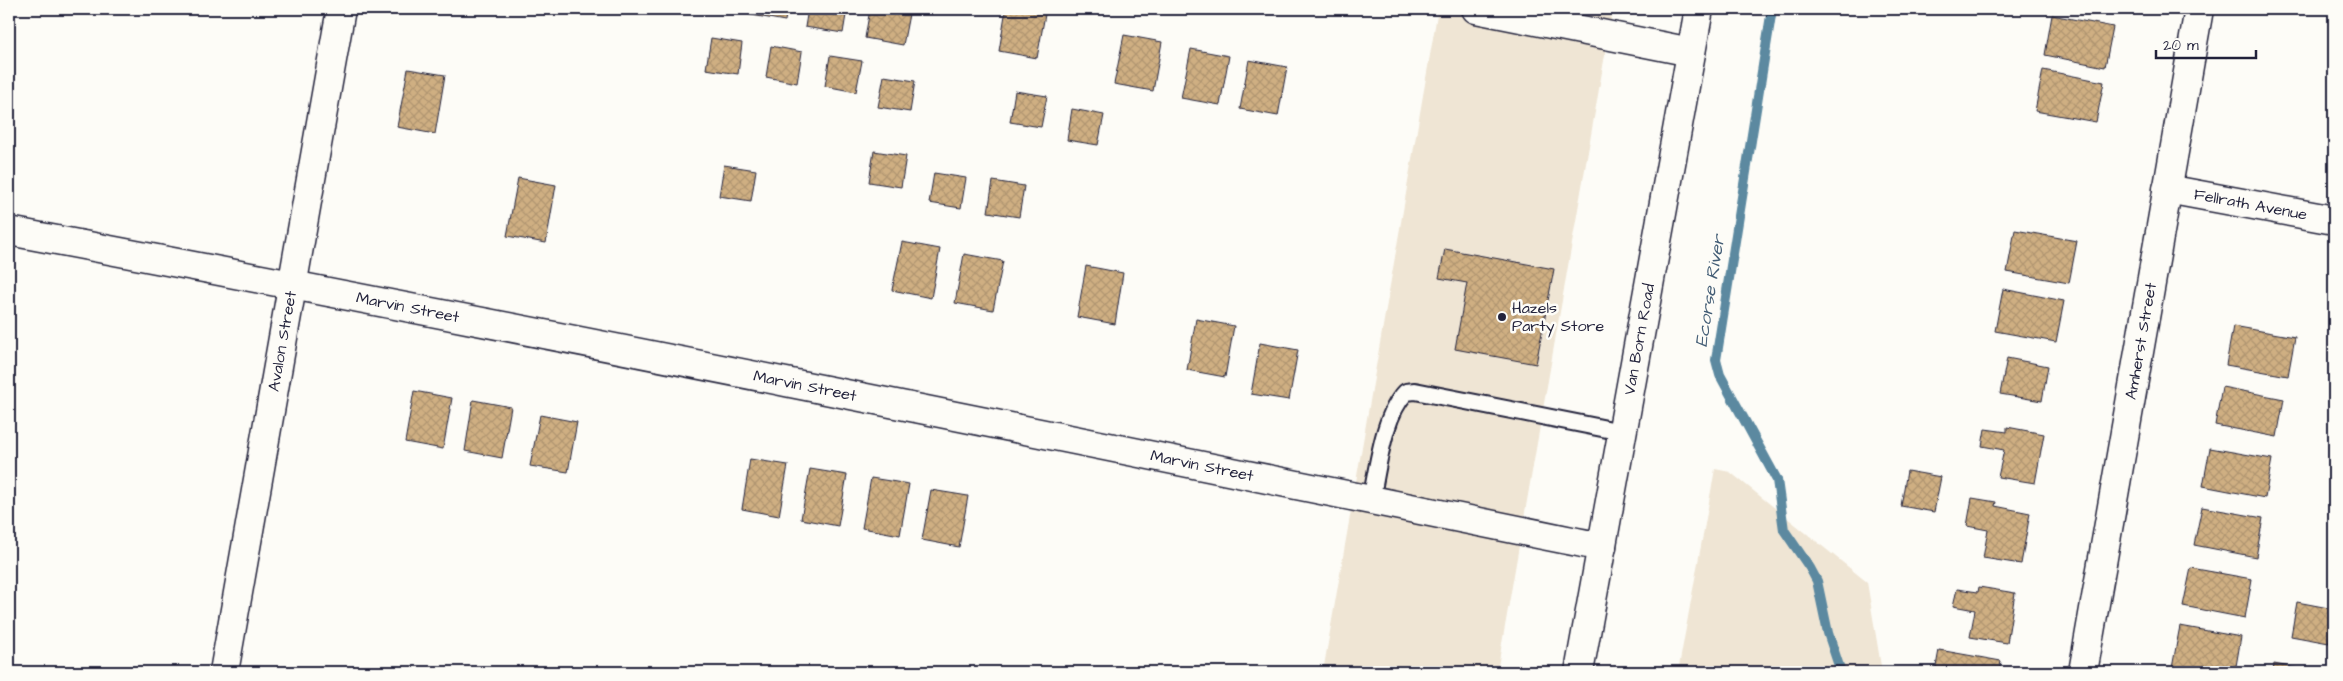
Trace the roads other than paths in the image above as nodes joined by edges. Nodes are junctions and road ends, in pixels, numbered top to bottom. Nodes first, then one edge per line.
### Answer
1 (341, 9) edge
2 (1476, 9) edge
3 (1699, 9) edge
4 (2199, 9) edge
5 (1691, 52) junction
6 (2167, 189) junction
7 (2334, 220) edge
8 (9, 230) edge
9 (293, 284) junction
10 (1622, 432) junction
11 (1371, 500) junction
12 (1602, 547) junction
13 (224, 672) edge
14 (1579, 672) edge
15 (2083, 672) edge

1 - 9 street, Avalon Street
2 - 5 street
3 - 5 street, Van Born Road
4 - 6 street, Amherst Street
5 - 10 street, Van Born Road
6 - 7 street, Fellrath Avenue
6 - 15 street, Amherst Street
8 - 9 street, Marvin Street
9 - 11 street, Marvin Street
9 - 13 street, Avalon Street
10 - 11 lane
10 - 12 street, Van Born Road
11 - 12 street, Marvin Street
12 - 14 street, Van Born Road

